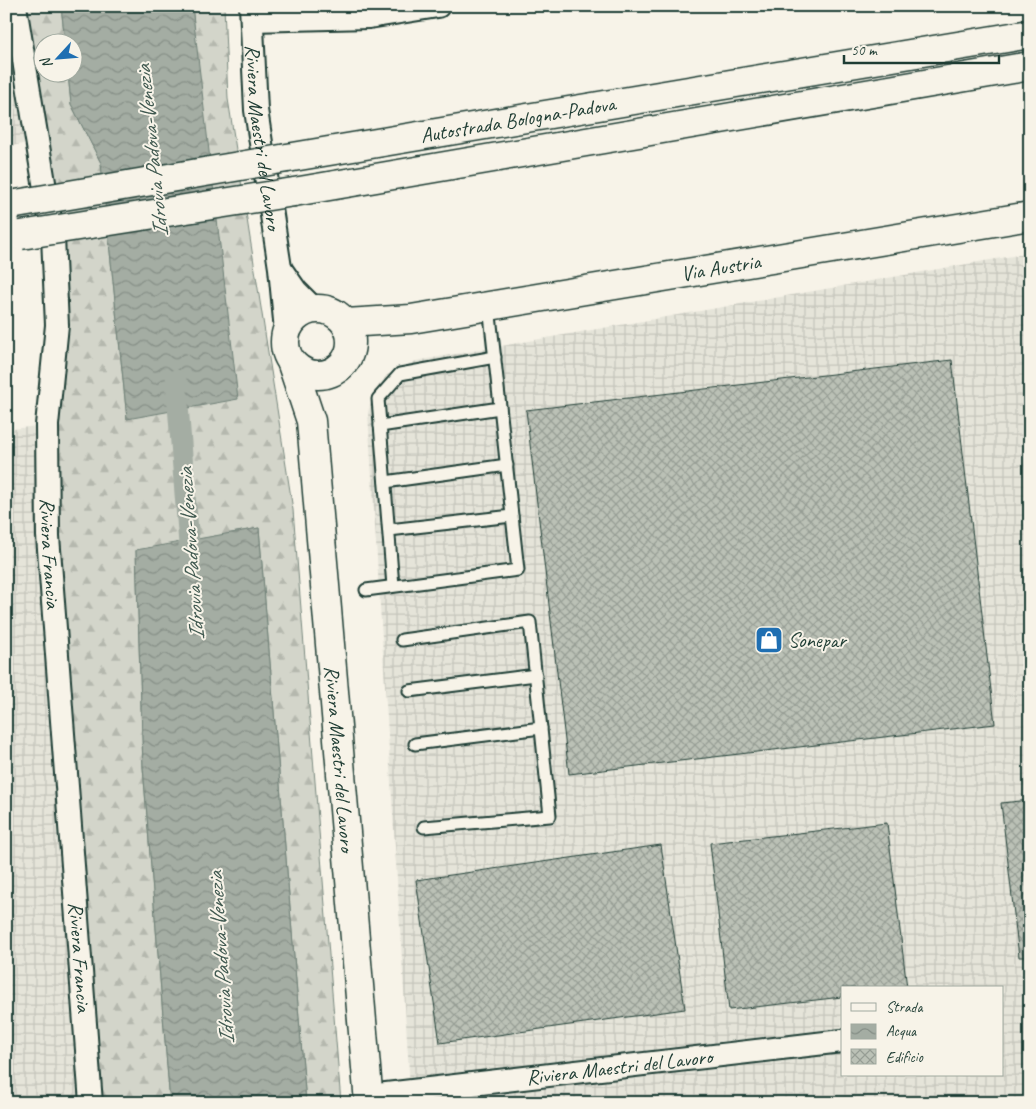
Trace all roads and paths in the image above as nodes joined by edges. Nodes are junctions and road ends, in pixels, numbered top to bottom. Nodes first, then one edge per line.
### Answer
1 (14, 6) edge
2 (438, 6) edge
3 (252, 13) edge
4 (1030, 34) edge
5 (1030, 66) edge
6 (11, 205) edge
7 (1030, 216) edge
8 (14, 236) edge
9 (280, 268) junction
10 (489, 306) junction
11 (314, 308) junction
12 (411, 319) junction
13 (346, 323) junction
14 (286, 331) junction
15 (350, 351) junction
16 (495, 357) junction
17 (292, 364) junction
18 (329, 374) junction
19 (500, 408) junction
20 (311, 421) junction
21 (380, 426) junction
22 (506, 465) junction
23 (384, 482) junction
24 (512, 516) junction
25 (389, 530) junction
26 (393, 586) junction
27 (366, 590) dead end
28 (402, 640) dead end
29 (536, 675) junction
30 (409, 690) dead end
31 (541, 728) junction
32 (415, 744) dead end
33 (424, 827) dead end
34 (841, 1041) edge
35 (369, 1099) edge
36 (91, 1103) edge

1 - 36 street, Riviera Francia
2 - 3 street
3 - 9 street, Riviera Maestri del Lavoro
4 - 6 main road, Autostrada Bologna-Padova, bridge
5 - 8 main road, Autostrada Bologna-Padova, bridge
7 - 10 main road, Via Austria
9 - 11 street, Riviera Maestri del Lavoro
9 - 14 street, Riviera Maestri del Lavoro
10 - 12 main road, Via Austria
10 - 16 lane
11 - 13 main road, Riviera Maestri del Lavoro
11 - 14 main road
12 - 13 main road, Via Austria
12 - 15 main road, Via Austria
13 - 15 main road
14 - 17 main road, Riviera Maestri del Lavoro
15 - 18 main road, Riviera Maestri del Lavoro
16 - 19 lane
16 - 21 lane
17 - 18 main road
17 - 20 main road, Riviera Maestri del Lavoro
18 - 20 main road, Riviera Maestri del Lavoro
19 - 21 lane
19 - 22 lane
20 - 35 main road, Riviera Maestri del Lavoro
21 - 23 lane
22 - 23 lane
22 - 24 lane
23 - 25 lane
24 - 25 lane
24 - 26 lane
25 - 26 lane
26 - 27 lane
28 - 29 lane
29 - 30 lane
29 - 31 lane
31 - 32 lane
31 - 33 lane
34 - 35 street, Riviera Maestri del Lavoro

